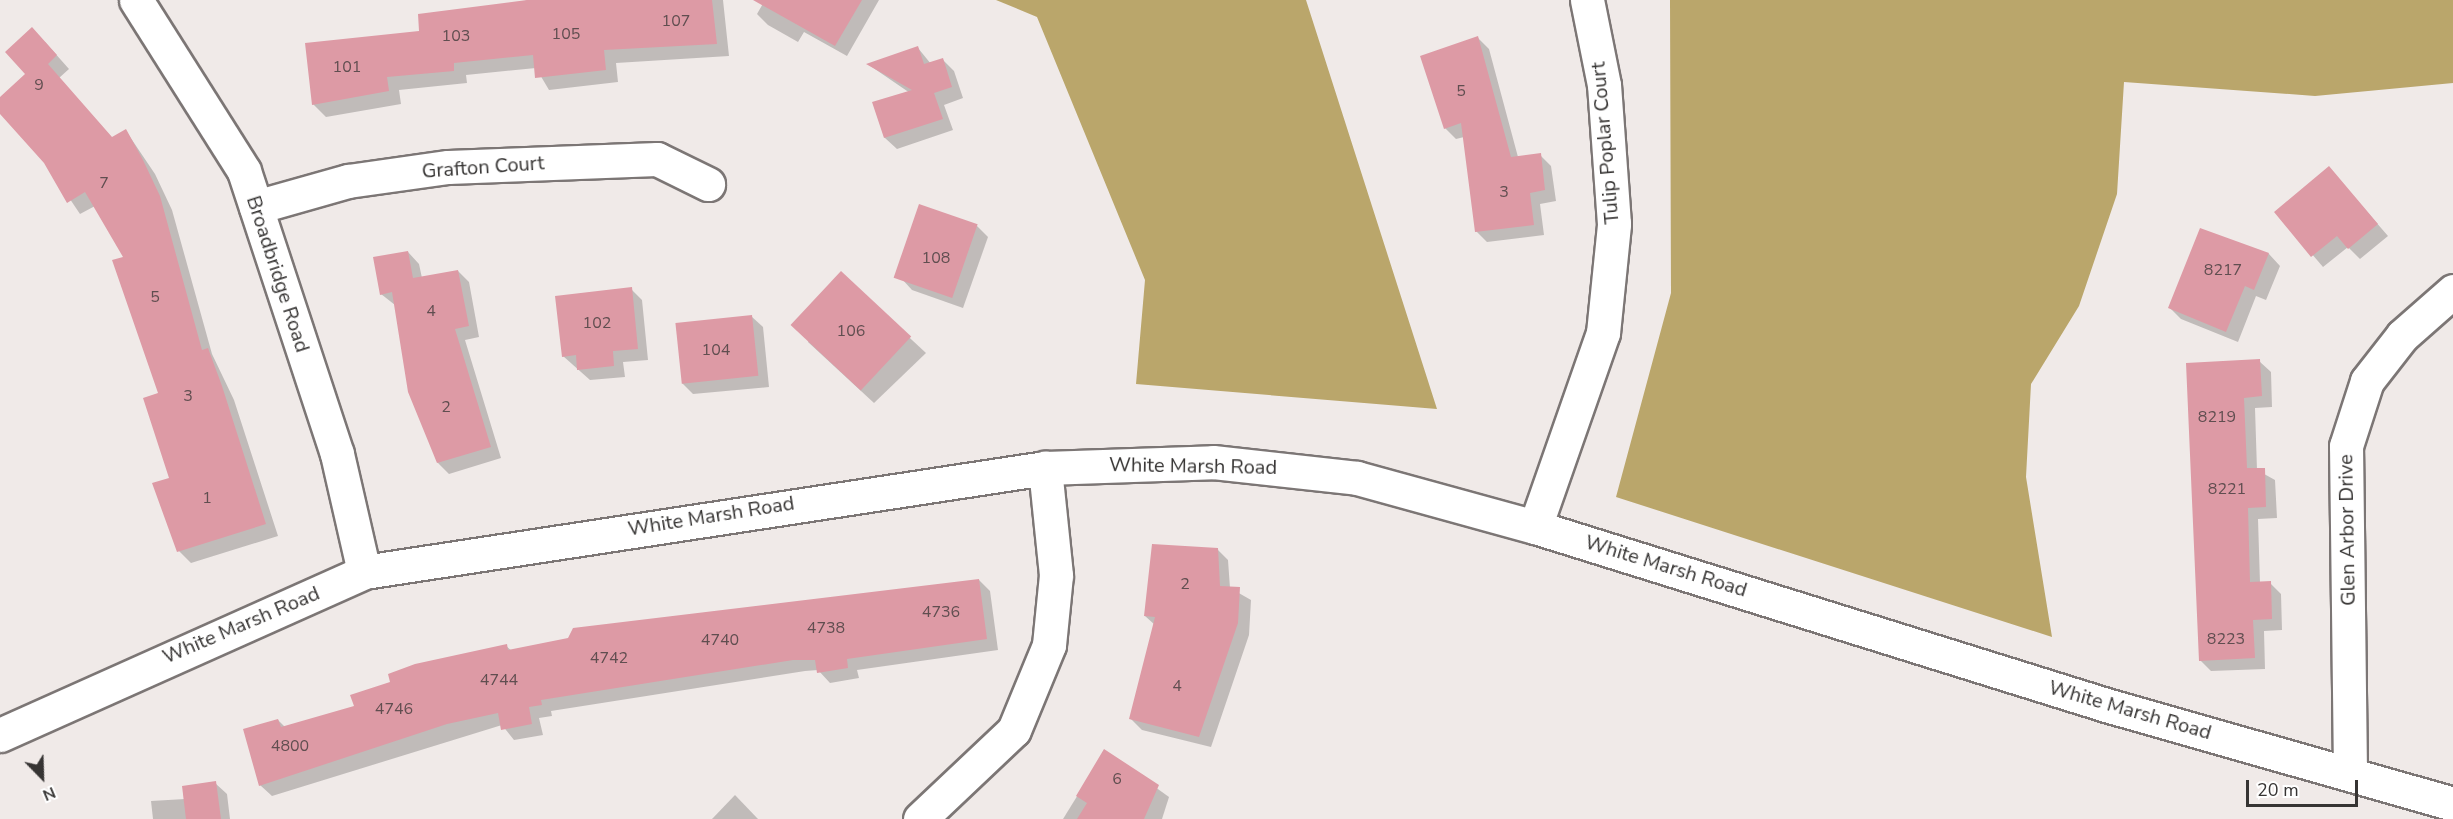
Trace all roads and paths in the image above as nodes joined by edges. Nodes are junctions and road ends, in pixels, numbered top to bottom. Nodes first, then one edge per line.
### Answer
1 (136, 0) edge
2 (1587, 0) edge
3 (708, 184) dead end
4 (256, 207) junction
5 (2453, 291) edge
6 (1045, 468) junction
7 (1535, 527) junction
8 (364, 572) junction
9 (0, 735) edge
10 (2350, 772) junction
11 (2453, 804) edge
12 (920, 819) edge

1 - 4 street, Broadbridge Road
2 - 7 street, Tulip Poplar Court
3 - 4 street, Grafton Court
4 - 8 street, Broadbridge Road
5 - 10 street, Glen Arbor Drive
6 - 7 street, White Marsh Road
6 - 8 street, White Marsh Road
6 - 12 street
7 - 10 street, White Marsh Road
8 - 9 street, White Marsh Road
10 - 11 street, White Marsh Road

